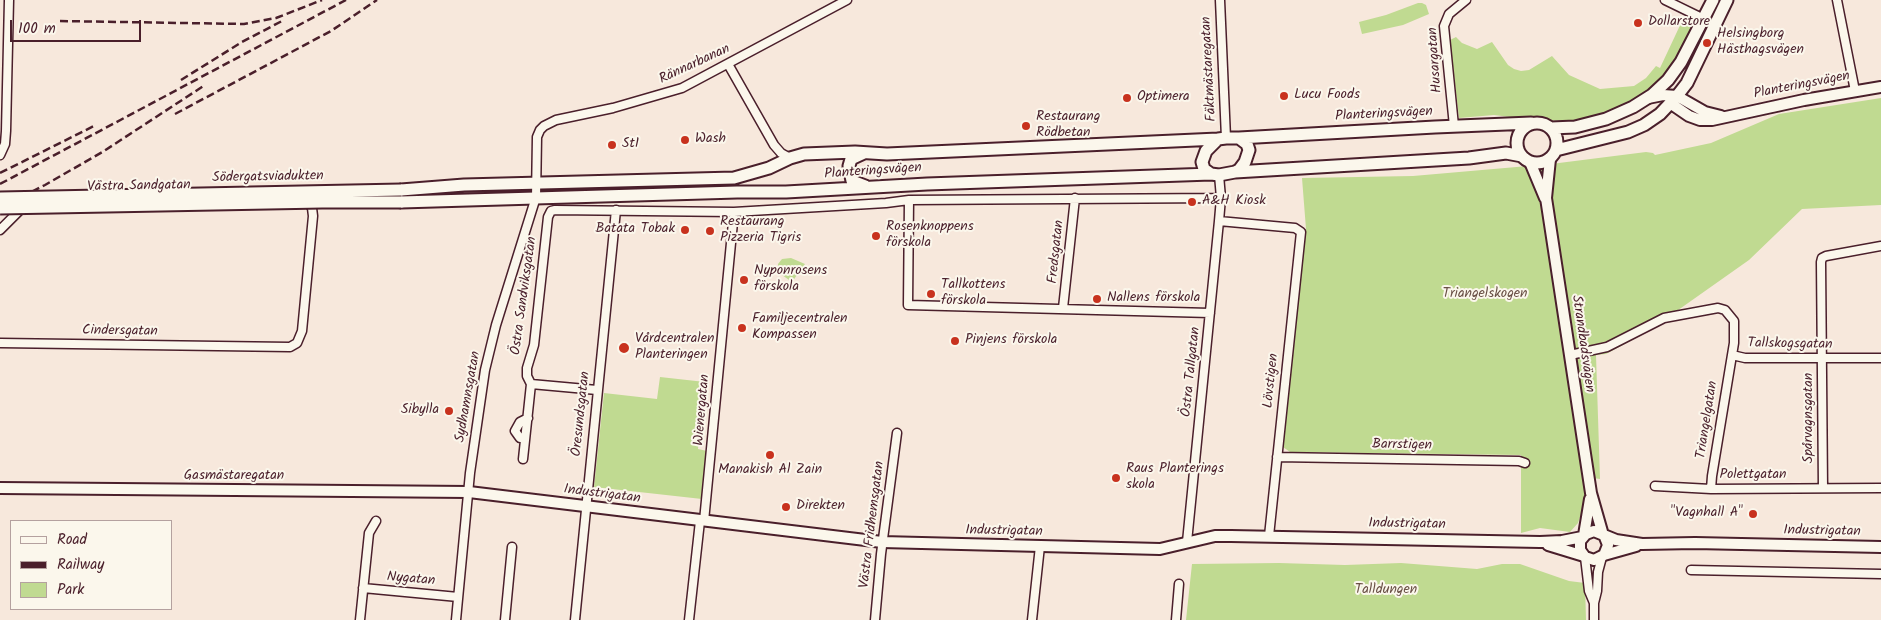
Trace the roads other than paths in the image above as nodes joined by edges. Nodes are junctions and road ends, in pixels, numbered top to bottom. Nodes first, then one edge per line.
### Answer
1 (9, 0) edge
2 (847, 0) edge
3 (1220, 0) edge
4 (1466, 0) edge
5 (1666, 0) edge
6 (1713, 0) edge
7 (1727, 0) edge
8 (1837, 0) edge
9 (1704, 19) junction
10 (728, 64) junction
11 (1677, 69) junction
12 (1881, 87) edge
13 (1855, 91) junction
14 (1647, 98) junction
15 (1673, 98) junction
16 (1531, 123) junction
17 (1454, 126) junction
18 (1551, 128) junction
19 (1222, 138) junction
20 (1239, 138) junction
21 (865, 153) junction
22 (1553, 154) junction
23 (0, 155) edge
24 (790, 158) junction
25 (1526, 159) junction
26 (1235, 172) junction
27 (1215, 174) junction
28 (537, 184) junction
29 (873, 186) junction
30 (290, 196) joint
31 (401, 196) junction
32 (536, 197) junction
33 (0, 198) edge
34 (1075, 198) junction
35 (1221, 198) junction
36 (1546, 198) junction
37 (909, 200) junction
38 (0, 208) edge
39 (616, 210) junction
40 (734, 212) junction
41 (1219, 221) junction
42 (0, 230) edge
43 (1881, 246) edge
44 (1063, 308) junction
45 (1210, 313) junction
46 (0, 343) edge
47 (1570, 355) junction
48 (1732, 355) junction
49 (1881, 358) edge
50 (1822, 359) junction
51 (531, 384) junction
52 (597, 390) junction
53 (528, 418) junction
54 (897, 433) dead end
55 (526, 438) junction
56 (1277, 457) junction
57 (523, 459) dead end
58 (1526, 463) dead end
59 (1655, 486) dead end
60 (0, 488) edge
61 (1823, 488) junction
62 (1881, 488) edge
63 (1711, 489) junction
64 (469, 492) junction
65 (1591, 493) junction
66 (586, 507) junction
67 (376, 521) dead end
68 (702, 521) junction
69 (1603, 535) junction
70 (1269, 536) junction
71 (1583, 536) junction
72 (882, 542) junction
73 (1187, 542) junction
74 (1540, 542) junction
75 (1642, 544) junction
76 (1040, 546) junction
77 (1881, 546) edge
78 (512, 547) dead end
79 (1603, 556) junction
80 (1584, 557) junction
81 (1691, 570) dead end
82 (1881, 574) edge
83 (1179, 584) dead end
84 (363, 588) junction
85 (458, 597) junction
86 (1594, 603) junction
87 (360, 620) edge
88 (456, 620) edge
89 (505, 620) edge
90 (575, 620) edge
91 (689, 620) edge
92 (874, 620) edge
93 (1032, 620) edge
94 (1176, 620) edge
95 (1594, 620) edge

1 - 23 street
2 - 10 street, Rännarbanan
3 - 19 street, Fäktmästaregatan
4 - 17 street, Husargatan
5 - 9 street
6 - 9 main road
7 - 15 main road
8 - 13 street
9 - 11 main road
10 - 24 street
10 - 28 street, Rännarbanan
11 - 14 main road
11 - 15 main road
12 - 13 street, Planteringsvägen
13 - 15 street, Planteringsvägen
14 - 15 street
14 - 18 main road
15 - 22 main road
16 - 17 main road, Planteringsvägen
16 - 18 main road
16 - 25 main road
17 - 20 main road, Planteringsvägen
18 - 22 main road
19 - 20 main road
19 - 21 main road, Planteringsvägen
19 - 27 main road
20 - 26 main road
21 - 24 main road, Planteringsvägen
21 - 29 main road
22 - 25 main road
22 - 36 street, Strandbadsvägen
24 - 28 main road, Planteringsvägen
25 - 26 main road
25 - 36 street, Strandbadsvägen
26 - 27 main road
27 - 29 main road, Planteringsvägen
27 - 35 street, Östra Tallgatan
28 - 31 main road, Södergatsviadukten
28 - 32 street, Sydhamnsgatan
29 - 32 main road, Planteringsvägen
30 - 42 street, Västra Sandgatan
30 - 46 street, Cindersgatan
31 - 32 main road, Södergatsviadukten
31 - 33 main road, Södergatsviadukten, bridge
31 - 38 main road, Södergatsviadukten, bridge
32 - 64 street, Sydhamnsgatan
34 - 35 street
34 - 37 street
34 - 44 street, Fredsgatan
35 - 41 street, Östra Tallgatan
36 - 47 street, Strandbadsvägen
37 - 40 street
37 - 44 street
39 - 40 street
39 - 51 street, Östra Sandviksgatan
39 - 52 street, Öresundsgatan
40 - 68 street, Wienergatan
41 - 45 street, Östra Tallgatan
41 - 56 street, Lövstigen
43 - 50 street, Spårvagnsgatan
44 - 45 street
45 - 73 street, Östra Tallgatan
47 - 48 street, Tallskogsgatan
47 - 65 street, Strandbadsvägen
48 - 50 street, Tallskogsgatan
48 - 63 street, Triangelgatan
49 - 50 street, Tallskogsgatan
50 - 61 street, Spårvagnsgatan
51 - 52 street
51 - 53 street, Östra Sandviksgatan
52 - 66 street, Öresundsgatan
53 - 55 street, Östra Sandviksgatan
53 - 55 street, Östra Sandviksgatan
54 - 72 street, Västra Fridhemsgatan
55 - 57 street, Östra Sandviksgatan
56 - 58 street, Barrstigen
56 - 70 street, Lövstigen
59 - 63 street, Polettgatan
60 - 64 street, Gasmästaregatan
61 - 62 street, Polettgatan
61 - 63 street, Polettgatan
64 - 66 street, Industrigatan
64 - 85 street, Sydhamnsgatan
65 - 69 street, Strandbadsvägen
65 - 71 street, Strandbadsvägen
66 - 68 street, Industrigatan
66 - 90 street, Öresundsgatan
67 - 84 street
68 - 72 street, Industrigatan
68 - 91 street, Wienergatan
69 - 71 street
69 - 75 street, Industrigatan
69 - 79 street, Strandbadsvägen
70 - 73 street, Industrigatan
70 - 74 street, Industrigatan
71 - 74 street, Industrigatan
71 - 80 street, Strandbadsvägen
72 - 76 street, Industrigatan
72 - 92 street, Västra Fridhemsgatan
73 - 76 street, Industrigatan
74 - 80 street, Industrigatan
75 - 77 street, Industrigatan
75 - 79 street, Industrigatan
76 - 93 street
78 - 89 street
79 - 80 street
79 - 86 street, Strandbadsvägen
80 - 86 street, Strandbadsvägen
81 - 82 street
83 - 94 street
84 - 85 street, Nygatan
84 - 87 street
85 - 88 street, Sydhamnsgatan
86 - 95 street, Strandbadsvägen

